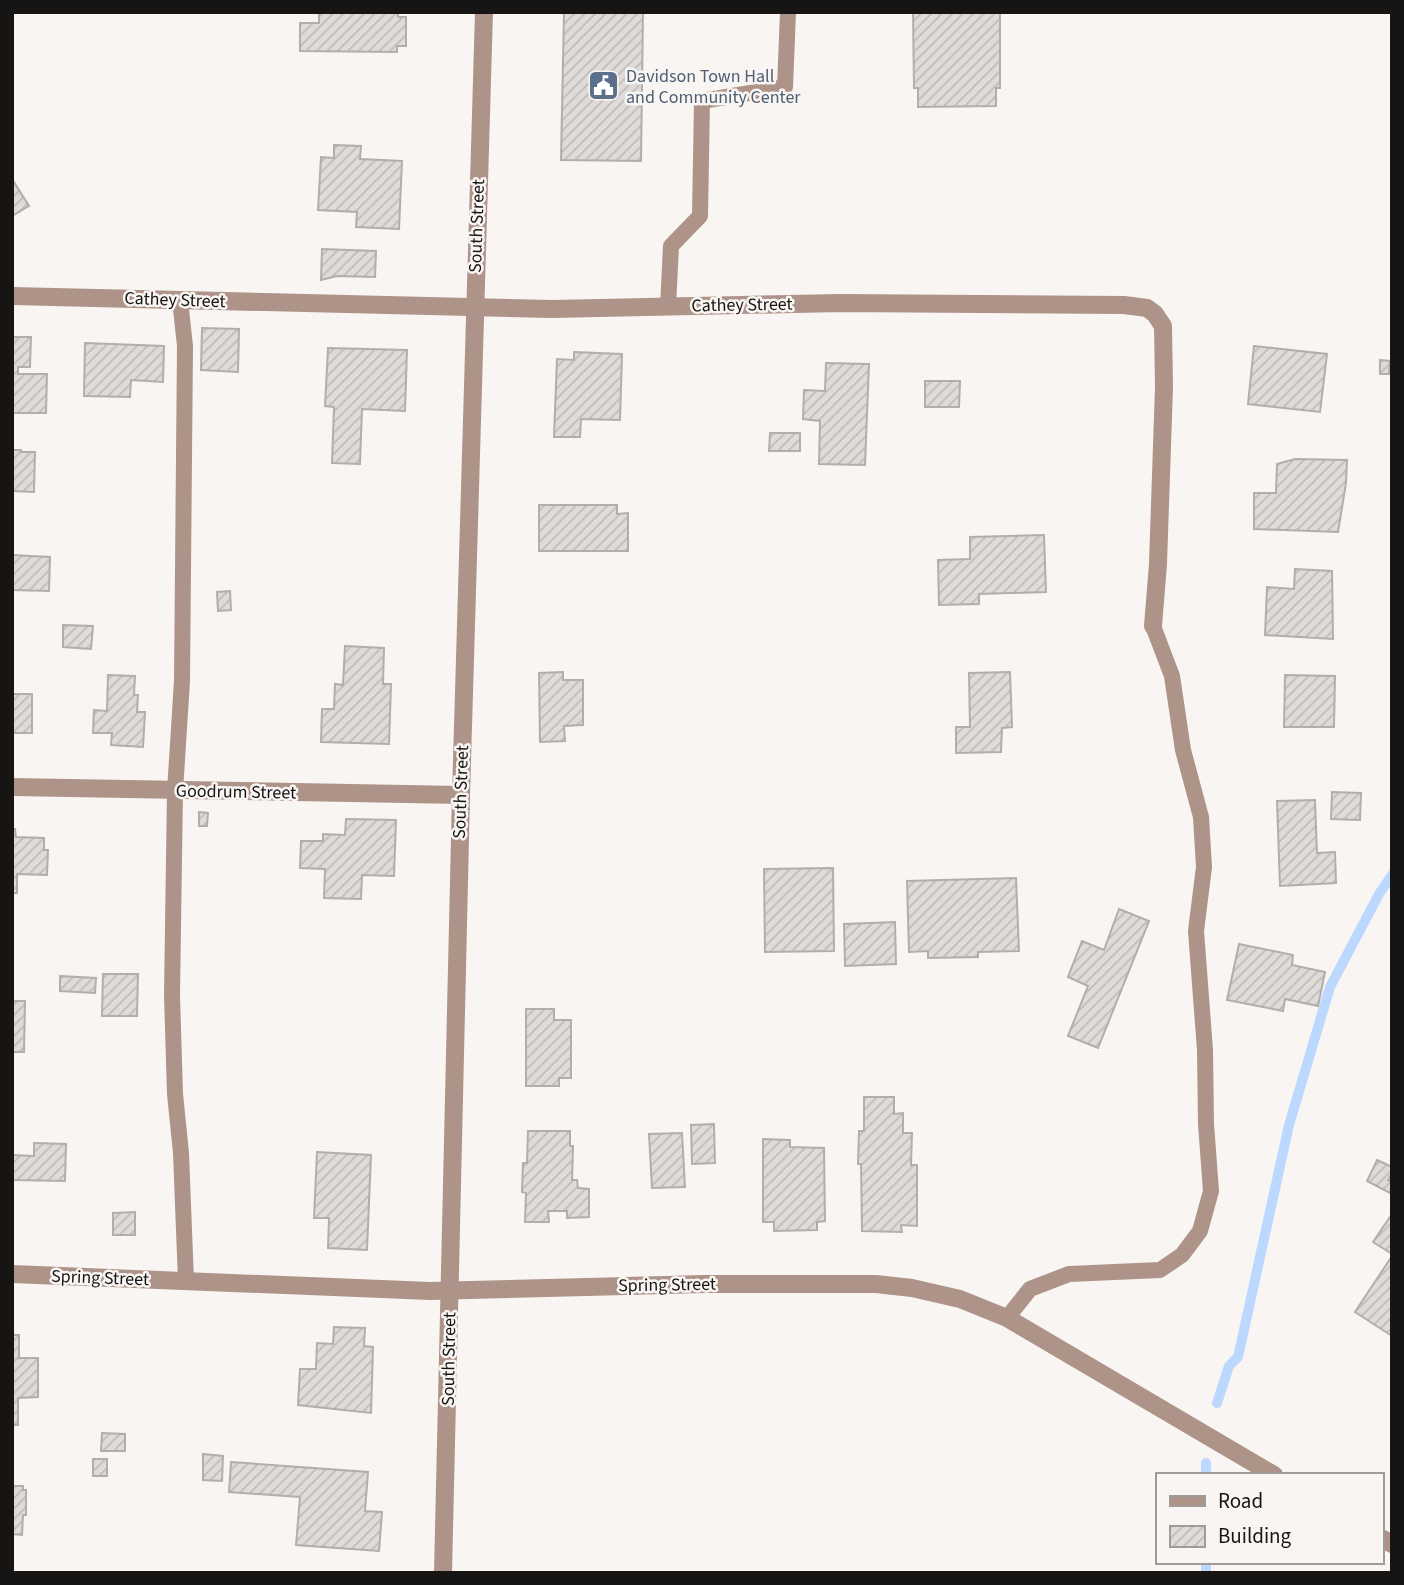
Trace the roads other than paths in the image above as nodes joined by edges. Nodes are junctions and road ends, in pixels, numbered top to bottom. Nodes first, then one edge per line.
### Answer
1 (484, 12) edge
2 (788, 12) edge
3 (12, 296) edge
4 (180, 300) junction
5 (668, 307) junction
6 (474, 308) junction
7 (1153, 626) joint
8 (12, 787) edge
9 (176, 791) junction
10 (461, 795) junction
11 (12, 1274) edge
12 (186, 1281) junction
13 (450, 1291) junction
14 (1007, 1318) junction
15 (1271, 1473) edge
16 (443, 1573) edge

1 - 6 street, South Street
2 - 5 lane
3 - 4 street, Cathey Street
4 - 6 street, Cathey Street
4 - 9 lane
5 - 6 street, Cathey Street
5 - 7 street, Cathey Street
6 - 10 street, South Street
7 - 14 lane
8 - 9 street, Goodrum Street
9 - 10 street, Goodrum Street
9 - 12 lane
10 - 13 street, South Street
11 - 12 street, Spring Street
12 - 13 street, Spring Street
13 - 14 street, Spring Street
13 - 16 street, South Street
14 - 15 street, Spring Street

